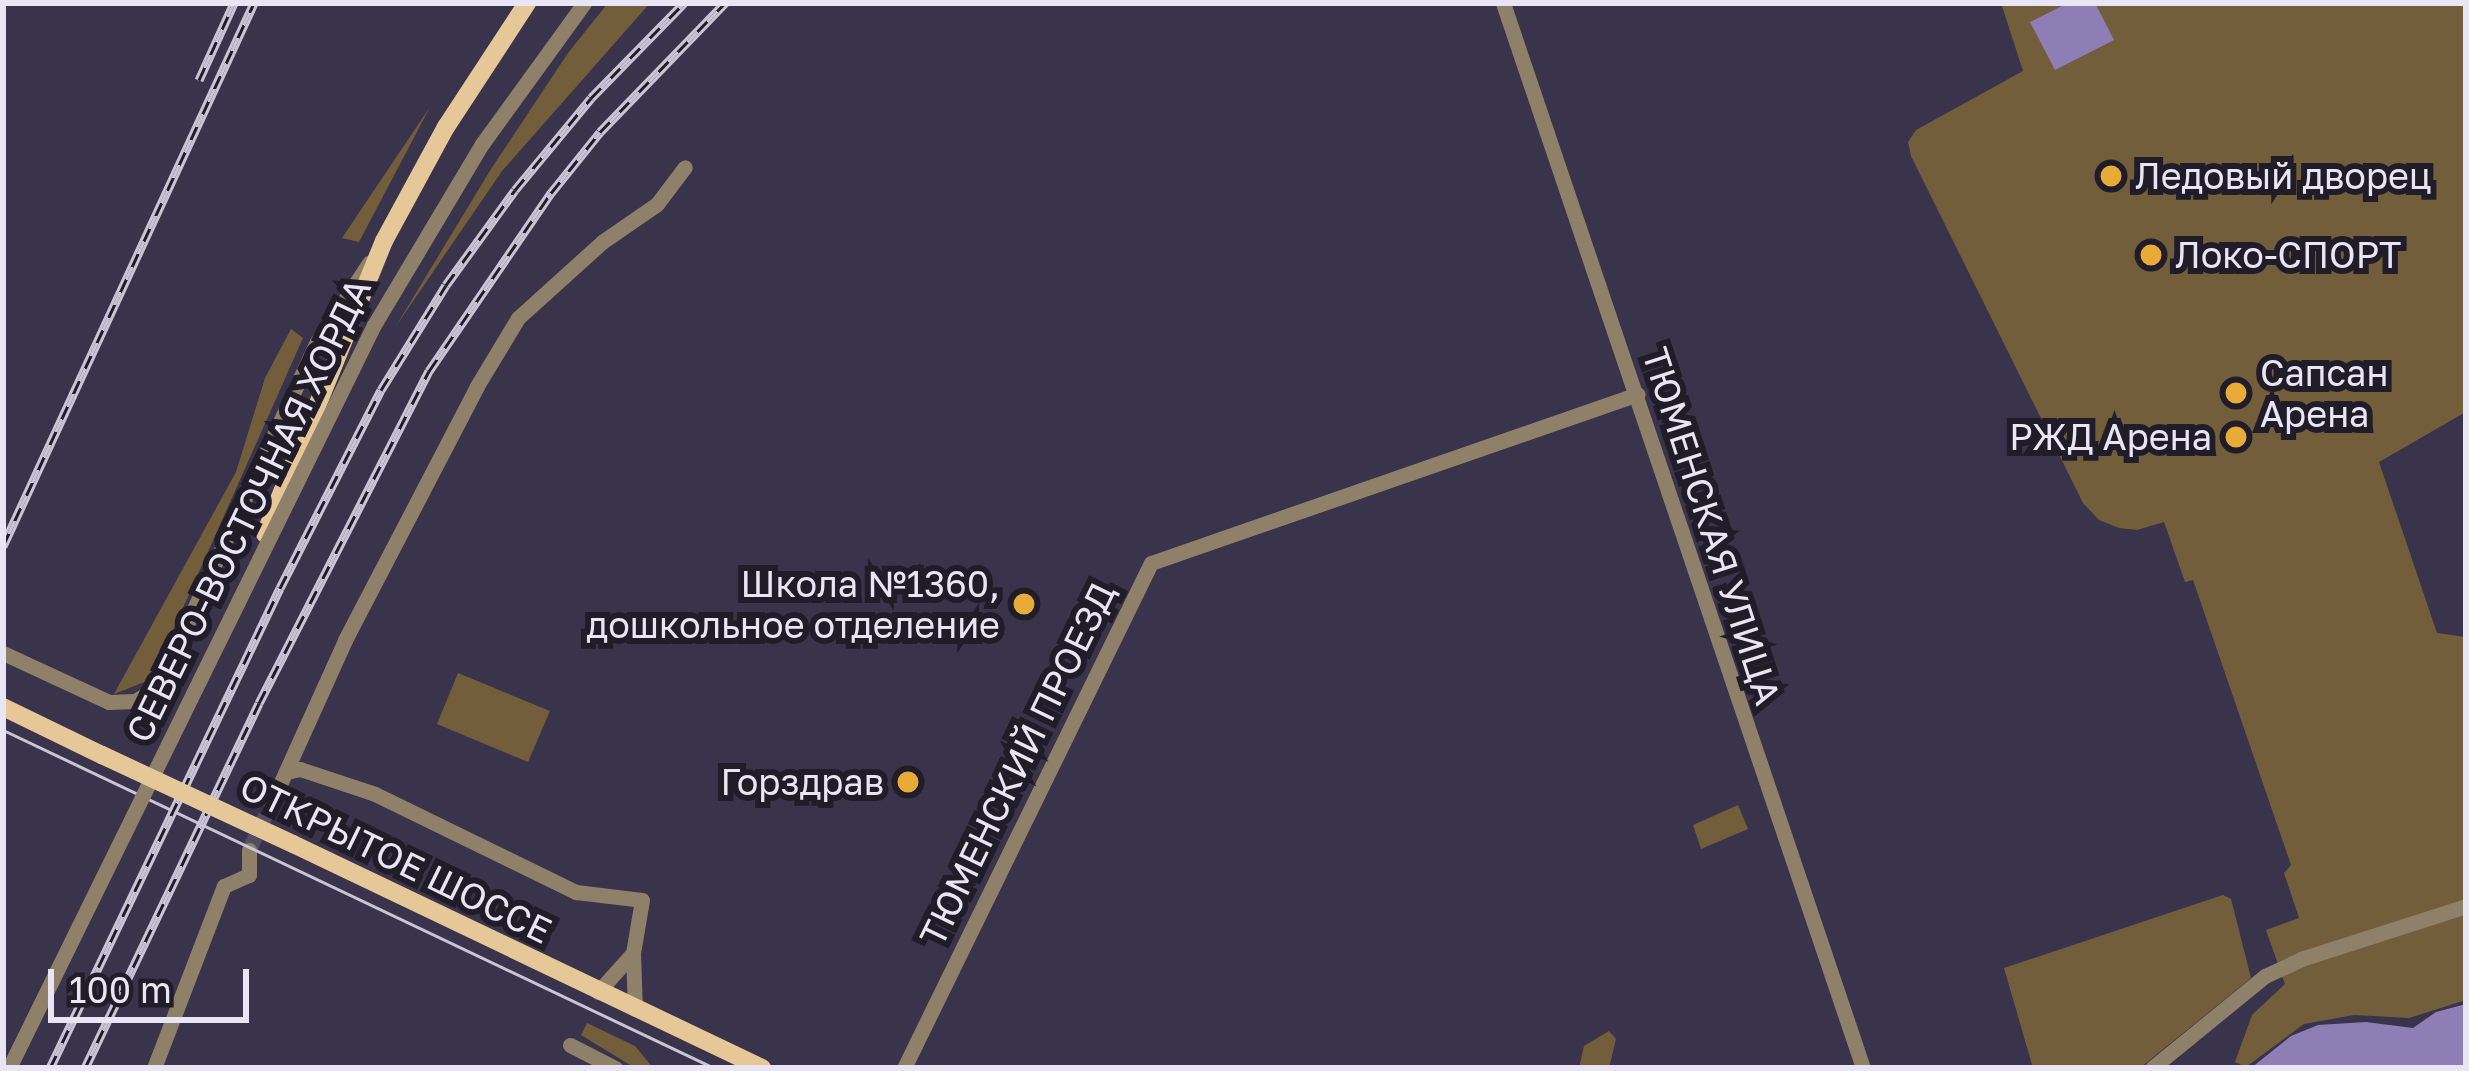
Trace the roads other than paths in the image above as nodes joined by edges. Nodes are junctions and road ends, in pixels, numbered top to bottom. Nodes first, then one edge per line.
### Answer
1 (527, 3) edge
2 (584, 3) edge
3 (1503, 3) edge
4 (686, 167) dead end
5 (384, 241) junction
6 (1637, 394) junction
7 (3, 653) edge
8 (3, 707) edge
9 (286, 772) junction
10 (272, 802) tunnel mouth
11 (249, 850) tunnel mouth
12 (2466, 906) edge
13 (633, 953) junction
14 (598, 992) junction
15 (635, 1009) junction
16 (570, 1045) dead end
17 (8, 1068) edge
18 (154, 1068) edge
19 (615, 1068) edge
20 (762, 1068) edge
21 (904, 1068) edge
22 (1863, 1068) edge
23 (2152, 1068) edge

1 - 5 main road, СЕВЕРО-ВОСТОЧНАЯ ХОРДА
2 - 17 street, СЕВЕРО-ВОСТОЧНАЯ ХОРДА, bridge
3 - 6 street, ТЮМЕНСКАЯ УЛИЦА
4 - 9 street
5 - 7 street
5 - 17 main road, СЕВЕРО-ВОСТОЧНАЯ ХОРДА
6 - 21 street, ТЮМЕНСКИЙ ПРОЕЗД
6 - 22 street, ТЮМЕНСКАЯ УЛИЦА
8 - 14 main road, ОТКРЫТОЕ ШОССЕ, bridge
9 - 10 street
9 - 13 street
11 - 18 street
12 - 23 street
13 - 14 street
13 - 15 street
14 - 15 main road, ОТКРЫТОЕ ШОССЕ
15 - 20 main road, ОТКРЫТОЕ ШОССЕ
16 - 19 street

